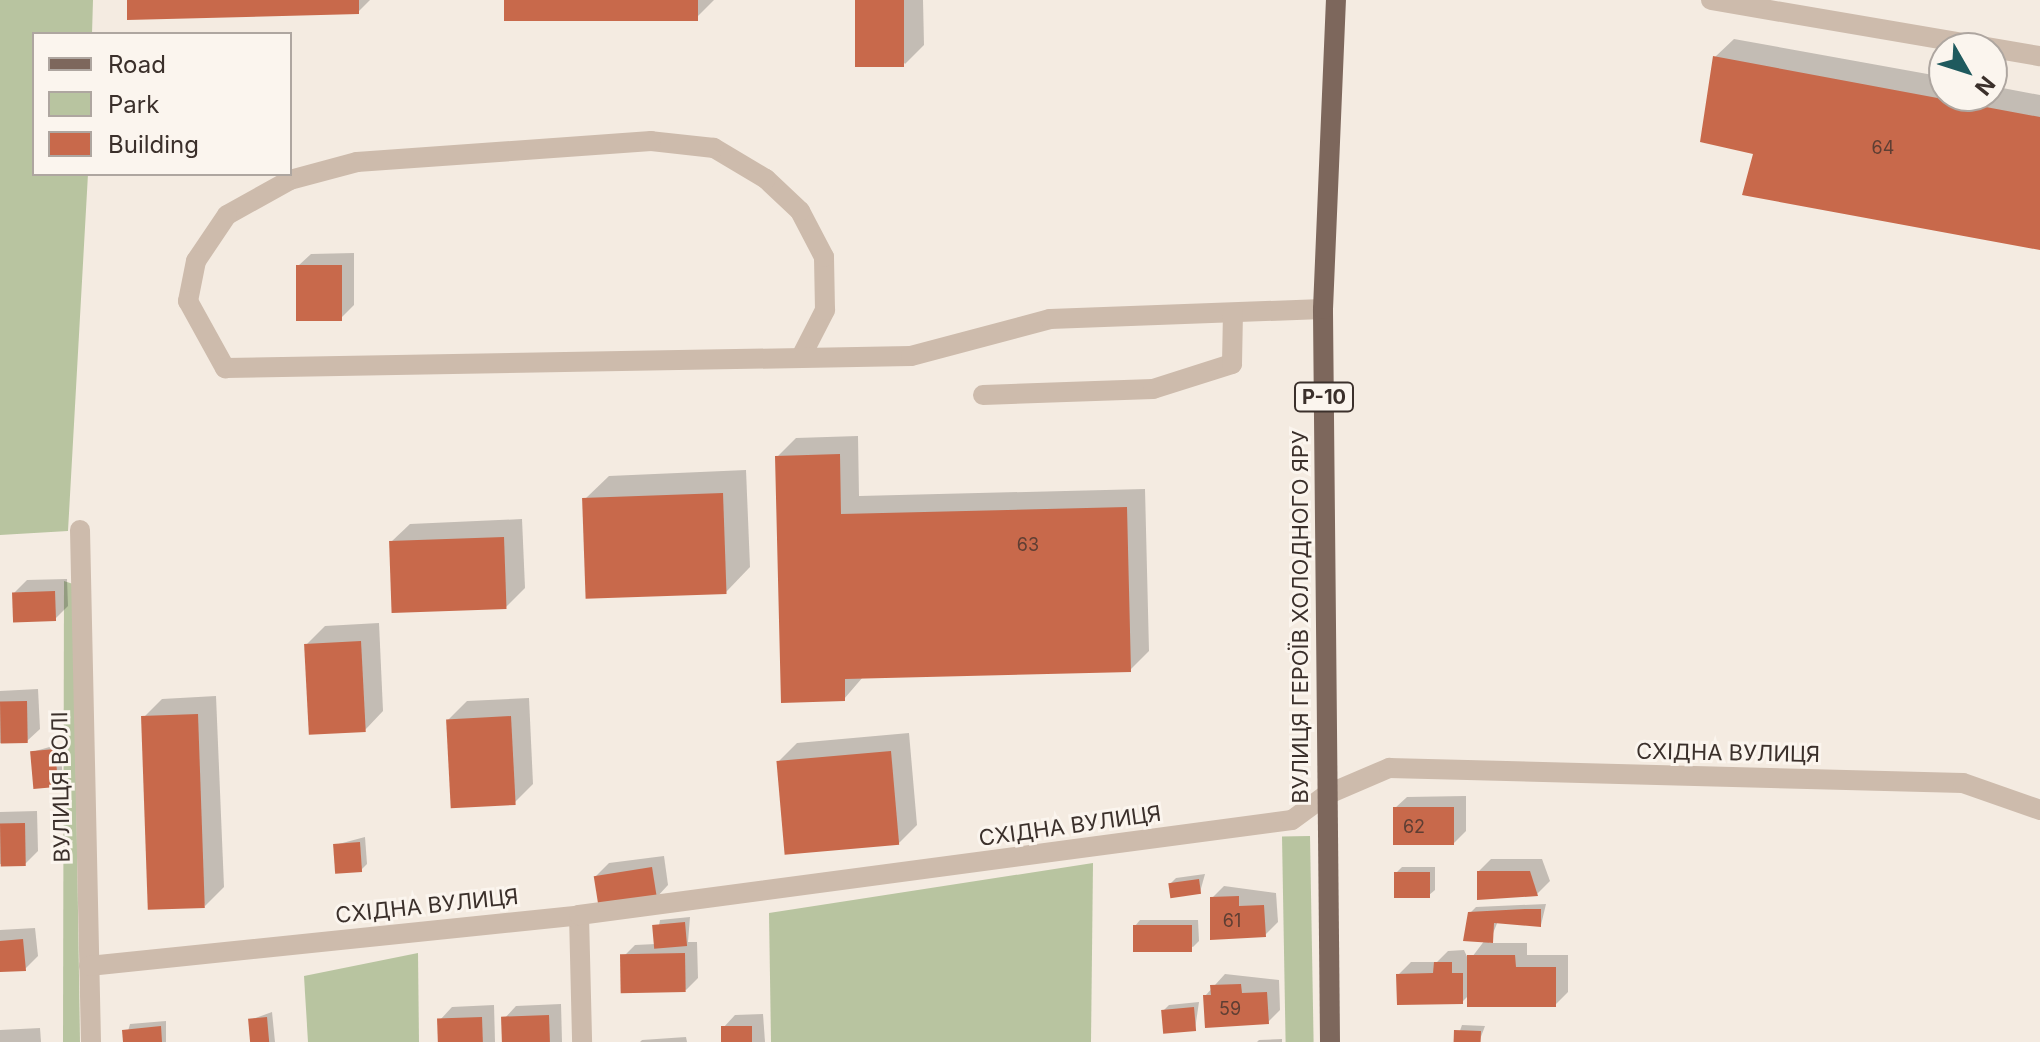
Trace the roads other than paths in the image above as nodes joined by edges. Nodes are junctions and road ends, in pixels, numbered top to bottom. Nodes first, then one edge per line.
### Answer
1 (1336, 0) edge
2 (1711, 0) edge
3 (2040, 56) edge
4 (1323, 309) junction
5 (1233, 313) junction
6 (802, 355) junction
7 (983, 395) dead end
8 (80, 530) dead end
9 (1326, 795) junction
10 (2038, 805) edge
11 (579, 915) junction
12 (89, 966) junction
13 (91, 1042) edge
14 (582, 1042) edge
15 (1330, 1042) edge

1 - 4 main road, ВУЛИЦЯ ГЕРОЇВ ХОЛОДНОГО ЯРУ / Р-10
2 - 3 street
4 - 5 street
4 - 9 main road, ВУЛИЦЯ ГЕРОЇВ ХОЛОДНОГО ЯРУ / Р-10
5 - 6 street
5 - 7 street
6 - 6 street
8 - 12 street, ВУЛИЦЯ ВОЛІ
9 - 10 street, СХІДНА ВУЛИЦЯ
9 - 11 street, СХІДНА ВУЛИЦЯ
9 - 15 main road, ВУЛИЦЯ ГЕРОЇВ ХОЛОДНОГО ЯРУ / Р-10
11 - 12 street, СХІДНА ВУЛИЦЯ
11 - 14 street
12 - 13 street, ВУЛИЦЯ ВОЛІ

